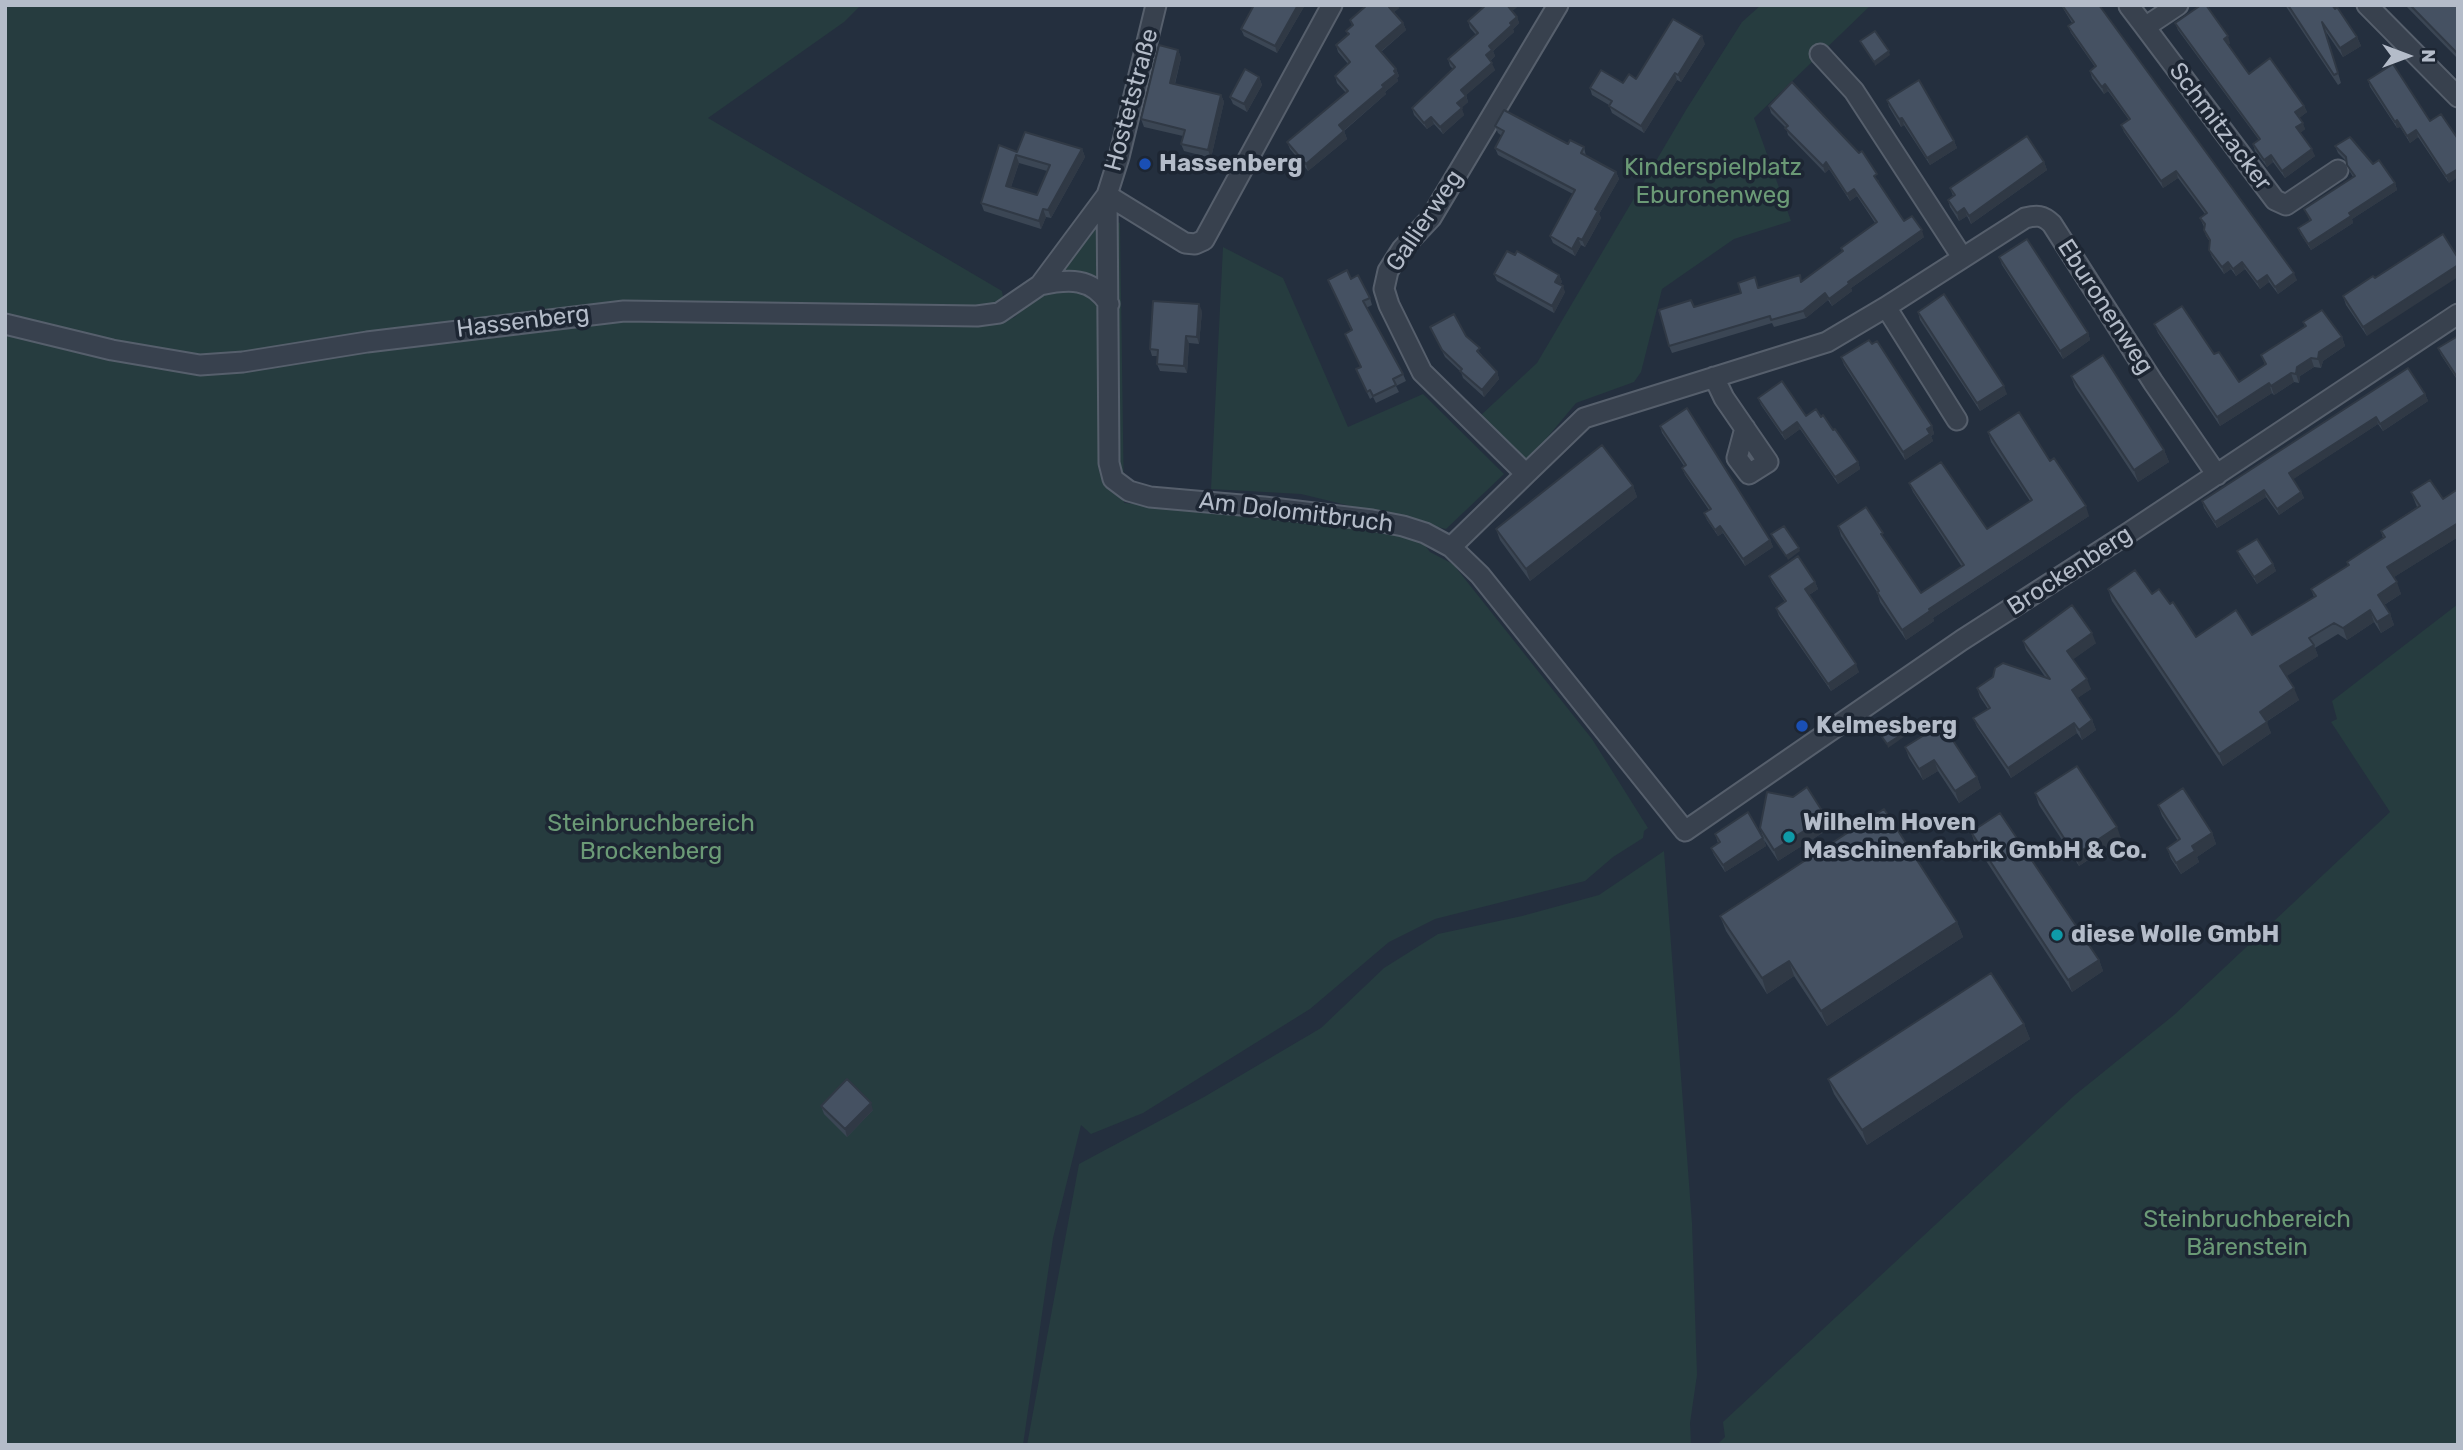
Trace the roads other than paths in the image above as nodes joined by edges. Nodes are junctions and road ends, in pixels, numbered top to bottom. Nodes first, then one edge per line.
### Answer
1 (1156, 5) edge
2 (1332, 5) edge
3 (1558, 5) edge
4 (2178, 5) edge
5 (2367, 5) edge
6 (2129, 6) edge
7 (2146, 27) junction
8 (1821, 54) dead end
9 (2458, 97) edge
10 (2338, 170) dead end
11 (1107, 195) junction
12 (1962, 257) junction
13 (1040, 285) junction
14 (1109, 304) junction
15 (1886, 307) junction
16 (2458, 314) edge
17 (5, 324) edge
18 (1714, 377) junction
19 (1110, 391) joint
20 (1957, 420) dead end
21 (1745, 428) dead end
22 (1526, 474) junction
23 (2217, 475) junction
24 (1451, 547) junction
25 (1685, 831) joint

1 - 11 street, Hostetstraße
2 - 11 street
3 - 22 street, Gallierweg
4 - 7 street
5 - 9 street
6 - 7 street, Schmitzacker
7 - 10 street, Schmitzacker
8 - 12 street
11 - 13 street, Hostetstraße
11 - 14 street, Hostetstraße
12 - 15 street, Eburonenweg
12 - 23 street, Eburonenweg
13 - 14 street
13 - 17 street, Hassenberg
14 - 19 street, Hostetstraße
15 - 18 street, Eburonenweg
15 - 20 street
16 - 23 street, Brockenberg
18 - 21 street
18 - 22 street, Eburonenweg
19 - 24 street, Am Dolomitbruch
22 - 24 street
23 - 25 street, Brockenberg
24 - 25 street, Am Dolomitbruch

